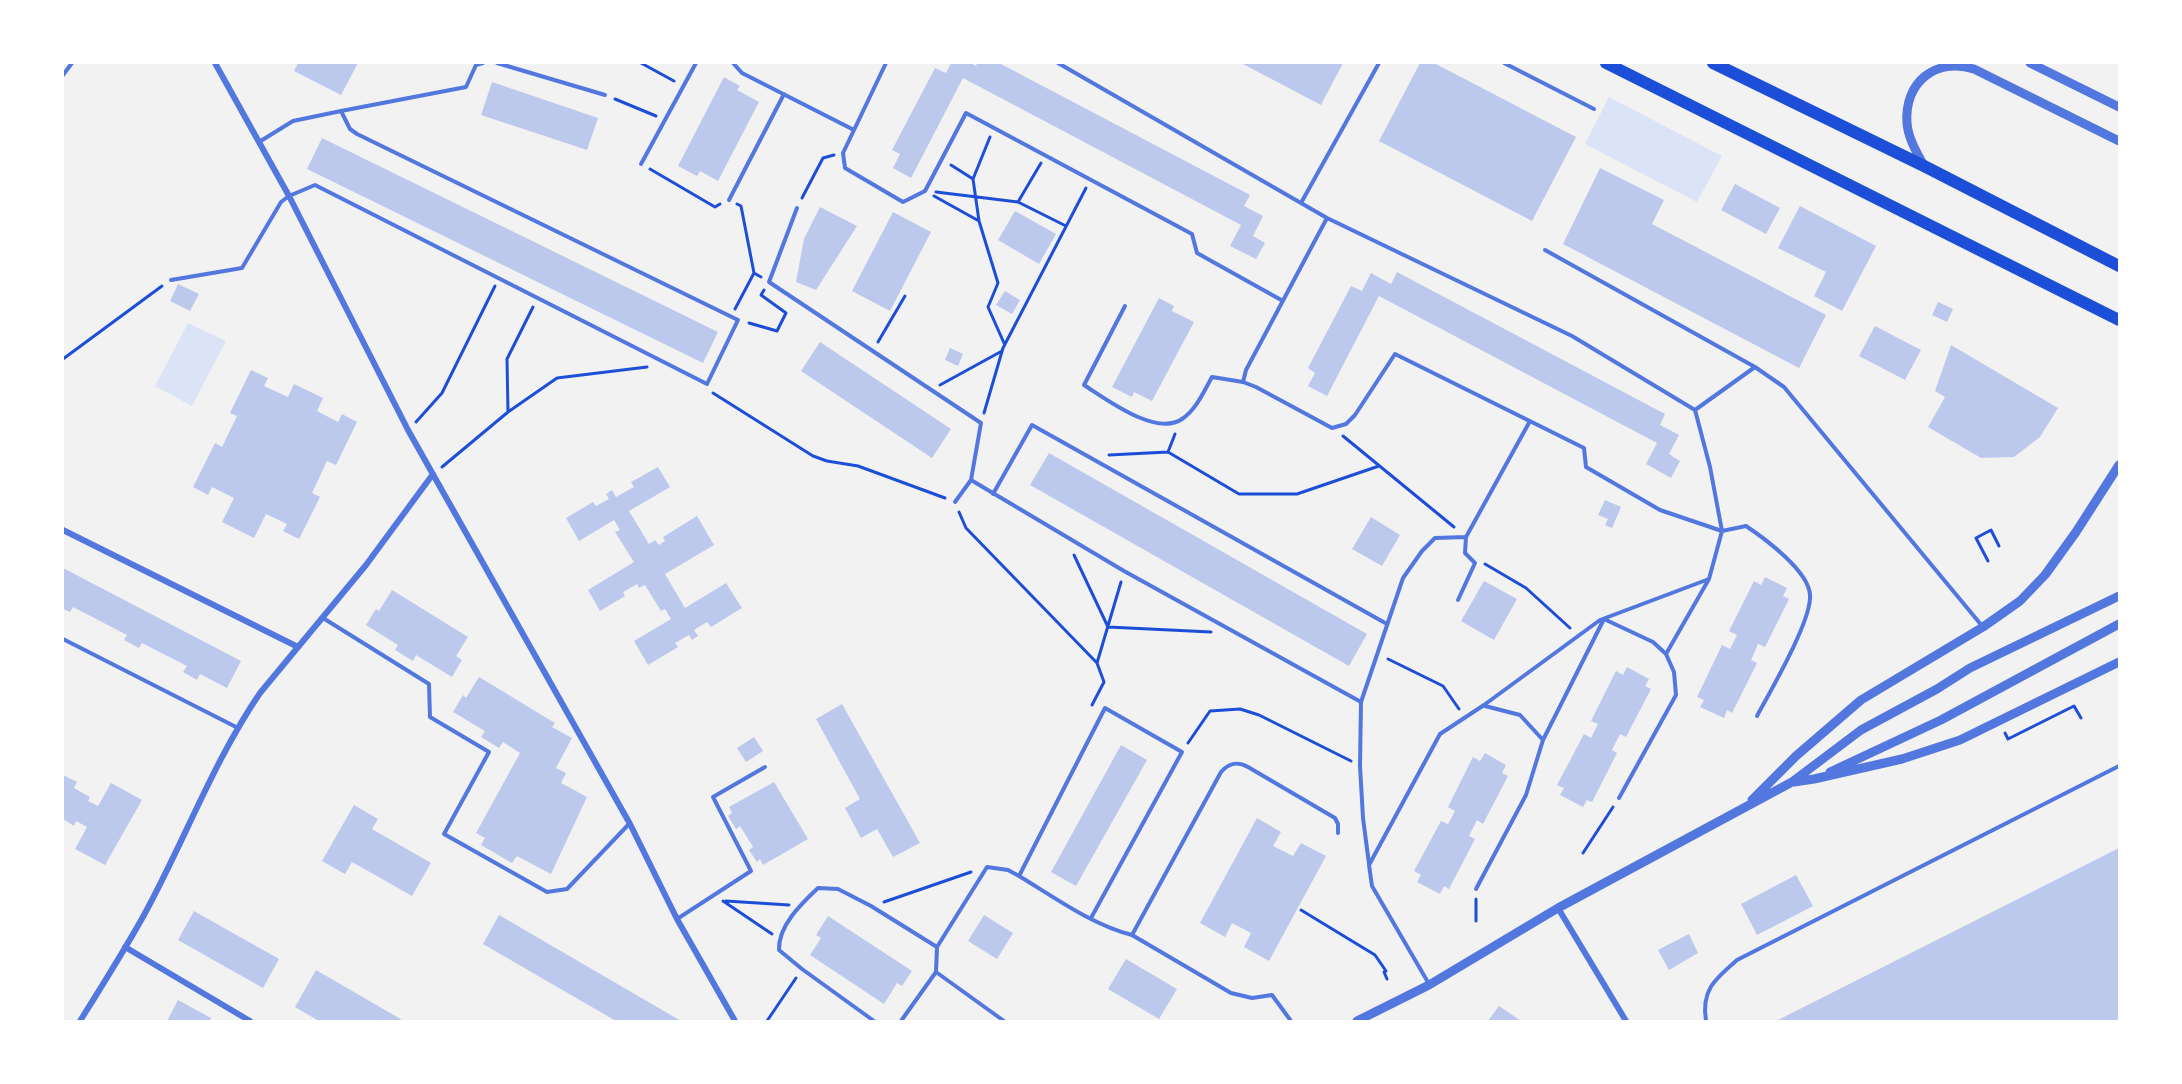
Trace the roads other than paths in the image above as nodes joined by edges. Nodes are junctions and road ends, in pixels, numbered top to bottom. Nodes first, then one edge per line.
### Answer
1 (72, 63) edge
2 (215, 63) edge
3 (483, 63) edge
4 (497, 63) edge
5 (696, 63) edge
6 (733, 63) edge
7 (886, 63) edge
8 (1058, 63) edge
9 (1379, 63) edge
10 (1504, 63) edge
11 (1606, 63) edge
12 (1713, 63) edge
13 (2030, 63) edge
14 (63, 75) edge
15 (784, 94) junction
16 (605, 95) road end
17 (2119, 107) edge
18 (1594, 109) dead end
19 (341, 111) junction
20 (854, 130) junction
21 (2119, 141) edge
22 (259, 142) junction
23 (641, 164) road end
24 (1924, 166) junction
25 (289, 196) junction
26 (729, 200) road end
27 (1301, 203) junction
28 (797, 208) road end
29 (1327, 218) junction
30 (1545, 250) dead end
31 (2119, 266) edge
32 (171, 279) road end
33 (1283, 301) junction
34 (1125, 306) dead end
35 (2098, 309) junction
36 (2119, 320) edge
37 (2119, 328) edge
38 (1755, 367) junction
39 (1243, 382) junction
40 (1695, 410) junction
41 (1530, 420) junction
42 (2119, 465) edge
43 (433, 474) junction
44 (971, 480) junction
45 (993, 494) junction
46 (955, 502) road end
47 (63, 531) edge
48 (1722, 531) junction
49 (1466, 537) junction
50 (1709, 579) junction
51 (2119, 596) edge
52 (1458, 600) dead end
53 (323, 618) junction
54 (1604, 619) junction
55 (1387, 624) junction
56 (2119, 624) edge
57 (1983, 627) junction
58 (63, 639) edge
59 (298, 647) junction
60 (1666, 654) junction
61 (2119, 662) edge
62 (1361, 702) junction
63 (1484, 705) junction
64 (1757, 716) dead end
65 (238, 728) junction
66 (1543, 740) junction
67 (2119, 766) edge
68 (765, 767) dead end
69 (1814, 779) junction
70 (1792, 782) junction
71 (1619, 798) road end
72 (1745, 807) junction
73 (630, 824) junction
74 (1338, 832) dead end
75 (1369, 865) junction
76 (1018, 876) junction
77 (1476, 889) road end
78 (1558, 908) junction
79 (1091, 918) junction
80 (677, 920) junction
81 (1132, 935) junction
82 (125, 947) junction
83 (937, 947) junction
84 (936, 972) junction
85 (1429, 985) junction
86 (80, 1021) edge
87 (249, 1021) edge
88 (735, 1021) edge
89 (874, 1021) edge
90 (901, 1021) edge
91 (1004, 1021) edge
92 (1291, 1021) edge
93 (1357, 1021) edge
94 (1626, 1021) edge
95 (1706, 1021) edge

1 - 14 lane
2 - 22 street
3 - 19 lane
4 - 16 lane
5 - 23 lane
6 - 15 lane
7 - 20 lane
8 - 27 lane
9 - 27 lane
10 - 18 lane
11 - 35 main road
12 - 24 main road
13 - 17 street
15 - 20 lane
15 - 26 lane
19 - 22 lane
19 - 25 lane
20 - 33 lane
21 - 24 street
22 - 25 street
24 - 31 main road
25 - 32 lane
25 - 43 street
27 - 29 lane
28 - 44 lane
29 - 33 lane
29 - 40 lane
30 - 38 lane
33 - 39 lane
34 - 39 lane
35 - 36 main road
35 - 37 street
38 - 40 lane
38 - 57 lane
39 - 41 lane
40 - 48 lane
41 - 48 lane
41 - 49 lane
42 - 57 street
43 - 53 street
43 - 73 street
44 - 45 lane
44 - 46 lane
45 - 55 lane
45 - 62 lane
47 - 59 street
48 - 50 lane
48 - 64 lane
49 - 52 lane
49 - 55 lane
50 - 54 lane
50 - 60 lane
51 - 70 street
53 - 59 street
53 - 73 lane
54 - 60 lane
54 - 63 lane
54 - 66 lane
55 - 62 lane
56 - 69 street
57 - 72 street
58 - 65 lane
59 - 65 street
60 - 71 lane
61 - 69 street
62 - 75 lane
63 - 66 lane
63 - 75 lane
65 - 82 street
66 - 77 lane
67 - 95 lane
68 - 80 lane
69 - 70 street
70 - 72 street
72 - 78 street
73 - 80 street
74 - 81 lane
75 - 85 lane
76 - 79 lane
76 - 79 lane
76 - 83 lane
78 - 85 street
78 - 94 street
79 - 81 lane
80 - 88 street
81 - 92 lane
82 - 86 street
82 - 87 street
83 - 84 lane
83 - 89 lane
84 - 90 lane
84 - 91 lane
85 - 93 street

